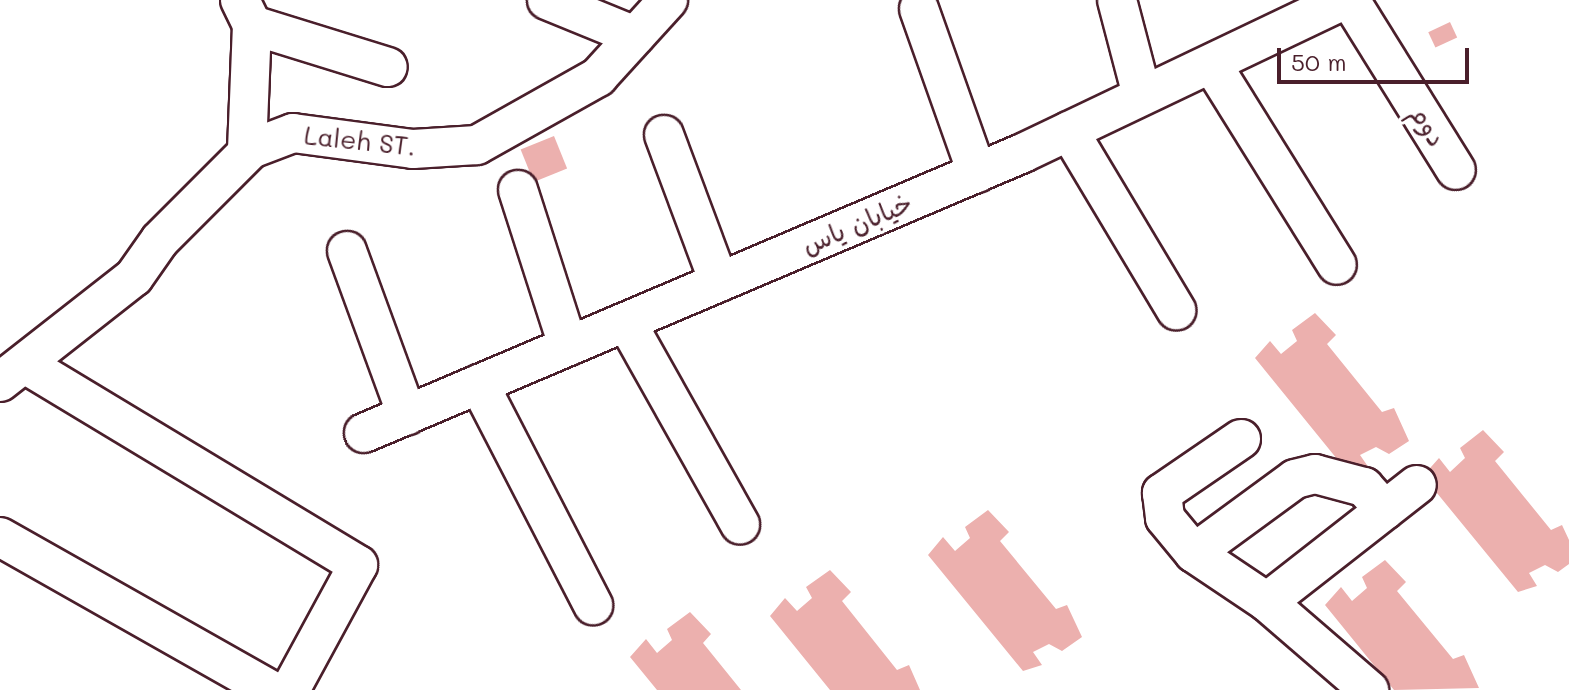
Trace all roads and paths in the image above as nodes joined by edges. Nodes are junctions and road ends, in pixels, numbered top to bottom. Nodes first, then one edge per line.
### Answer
1 (547, 0) edge
2 (668, 0) edge
3 (1117, 0) edge
4 (1347, 0) edge
5 (919, 9) dead end
6 (246, 13) edge
7 (635, 36) junction
8 (1213, 66) junction
9 (388, 67) dead end
10 (1142, 95) junction
11 (1069, 131) junction
12 (664, 135) dead end
13 (247, 152) junction
14 (1456, 170) dead end
15 (977, 173) junction
16 (518, 190) dead end
17 (347, 251) dead end
18 (1337, 265) dead end
19 (719, 282) junction
20 (1176, 310) dead end
21 (627, 323) junction
22 (568, 346) junction
23 (12, 373) edge
24 (479, 384) junction
25 (407, 415) junction
26 (364, 433) dead end
27 (1241, 439) dead end
28 (1417, 485) dead end
29 (1385, 510) junction
30 (740, 524) dead end
31 (0, 537) edge
32 (1194, 553) junction
33 (1267, 602) junction
34 (593, 605) dead end
35 (270, 690) edge
36 (290, 690) edge
37 (1369, 690) edge

1 - 7 street
2 - 7 street, Laleh ST.
3 - 10 street
4 - 8 street, خیابان یاس
4 - 14 street, دوم
5 - 15 street
6 - 9 street
6 - 13 street
7 - 13 street, Laleh ST.
8 - 10 street, خیابان یاس
8 - 18 street
10 - 11 street, خیابان یاس
11 - 15 street, خیابان یاس
11 - 20 street
12 - 19 street
13 - 23 street, Laleh ST.
15 - 19 street, خیابان یاس
16 - 22 street
17 - 25 street
19 - 21 street, خیابان یاس
21 - 22 street, خیابان یاس
21 - 30 street
22 - 24 street, خیابان یاس
23 - 36 street
24 - 25 street, خیابان یاس
24 - 34 street
25 - 26 street, خیابان یاس
27 - 32 street
28 - 29 street
29 - 32 street
29 - 33 street
31 - 35 street
32 - 33 street
33 - 37 street

